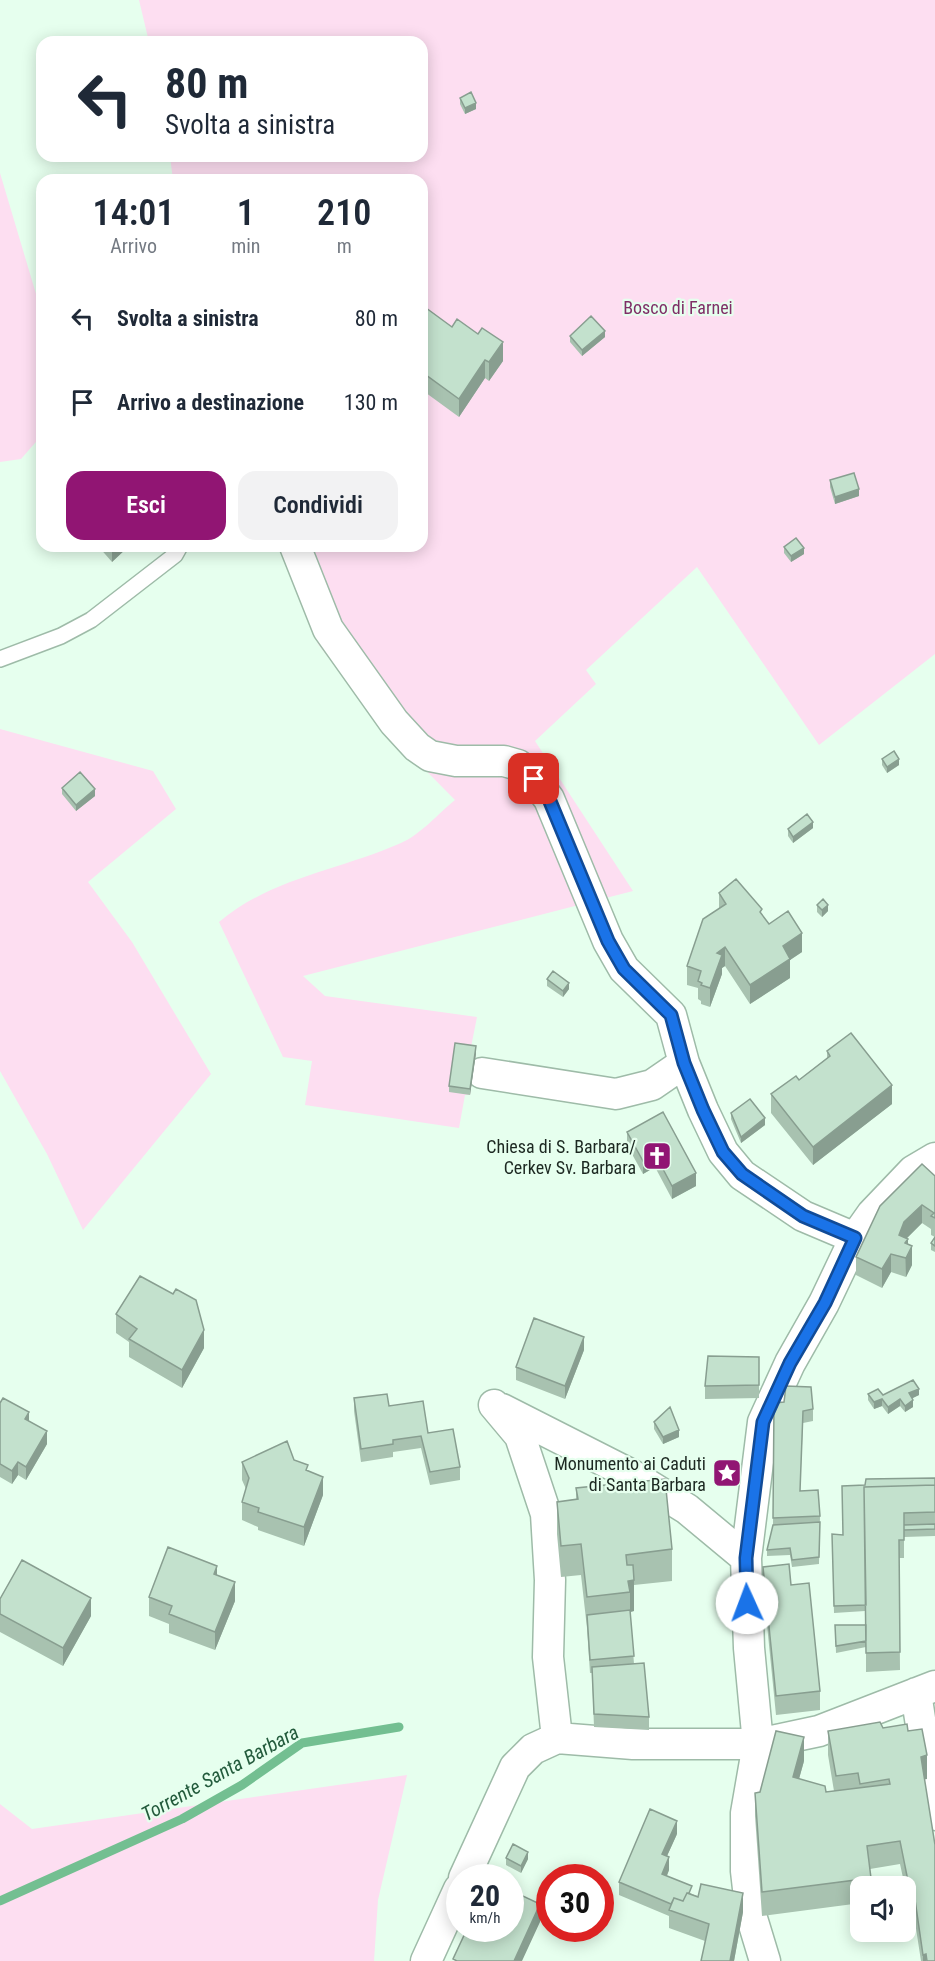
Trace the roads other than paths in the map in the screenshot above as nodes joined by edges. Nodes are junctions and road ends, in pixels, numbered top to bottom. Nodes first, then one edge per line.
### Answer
1 (177, 552) edge
2 (297, 552) edge
3 (0, 659) edge
4 (684, 1063) junction
5 (482, 1073) dead end
6 (935, 1158) edge
7 (855, 1238) junction
8 (746, 1558) junction
9 (929, 1686) edge
10 (557, 1738) junction
11 (758, 1744) junction
12 (935, 1815) edge
13 (470, 1864) edge
14 (446, 1917) edge
15 (426, 1961) edge
16 (765, 1961) edge

1 - 3 lane
2 - 4 street
4 - 5 street
4 - 7 street
6 - 7 street
7 - 8 street
8 - 10 street
8 - 11 street
9 - 11 street
9 - 12 street
10 - 11 street
10 - 13 street
11 - 16 street
14 - 15 street

